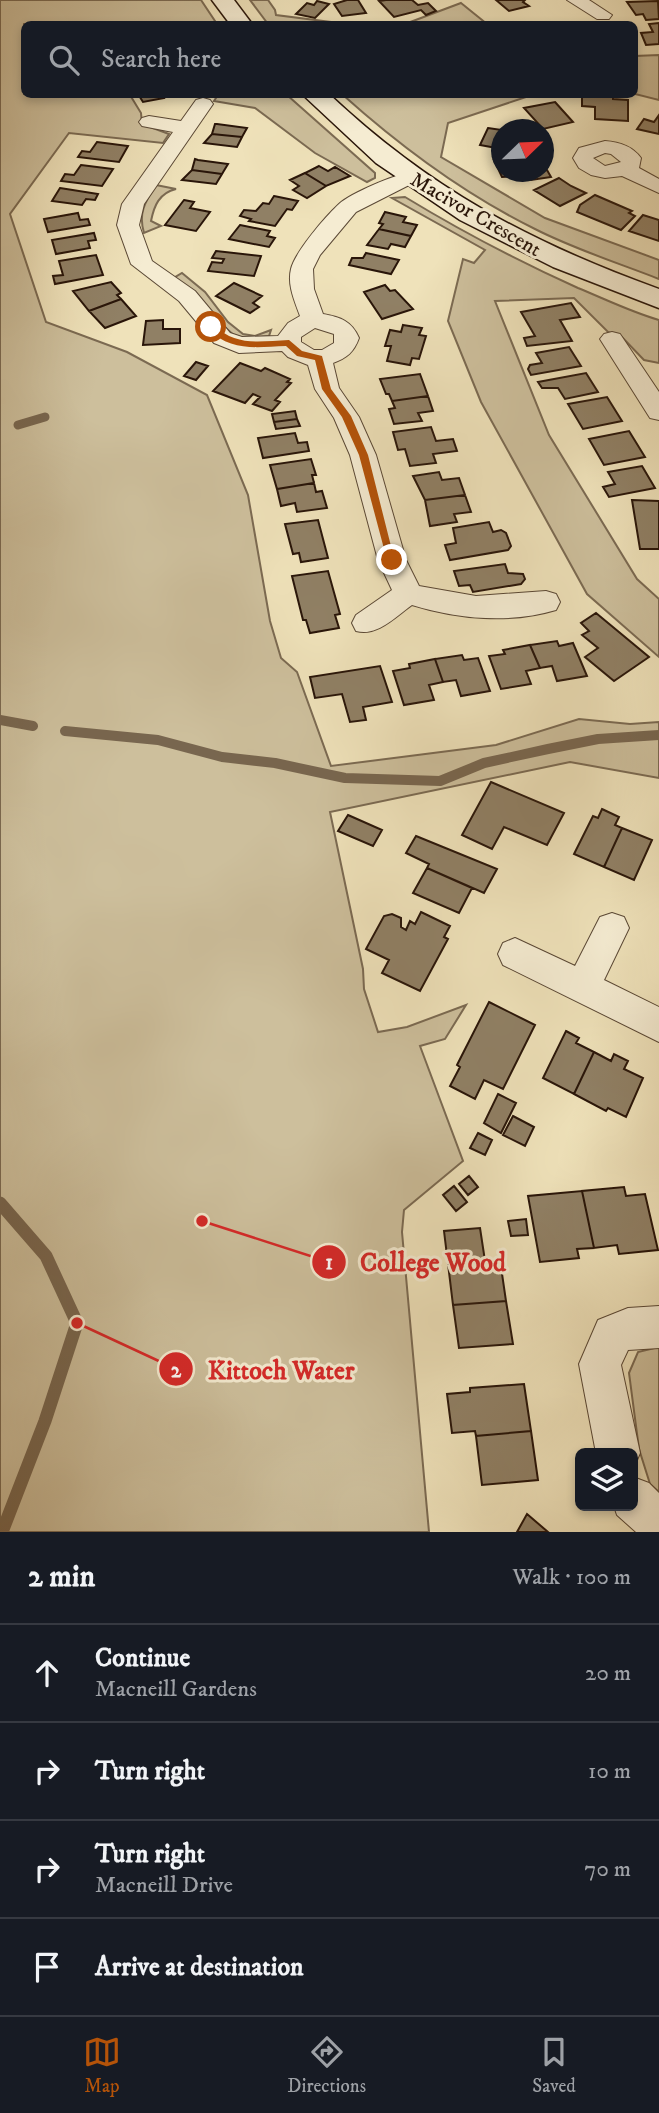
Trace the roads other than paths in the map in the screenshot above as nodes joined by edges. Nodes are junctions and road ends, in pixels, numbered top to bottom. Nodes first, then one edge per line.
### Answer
1 (223, 0) edge
2 (573, 3) edge
3 (603, 15) dead end
4 (239, 21) edge
5 (318, 98) edge
6 (203, 104) dead end
7 (149, 122) dead end
8 (185, 128) junction
9 (625, 169) dead end
10 (410, 177) junction
11 (659, 187) edge
12 (659, 299) edge
13 (313, 320) junction
14 (612, 339) dead end
15 (289, 343) junction
16 (319, 358) junction
17 (648, 374) edge
18 (659, 412) edge
19 (408, 593) junction
20 (546, 602) dead end
21 (366, 623) dead end
22 (612, 928) dead end
23 (515, 954) dead end
24 (583, 986) junction
25 (659, 1025) edge
26 (659, 1327) edge
27 (617, 1448) edge
28 (638, 1504) edge
29 (659, 1523) edge

1 - 4 street
2 - 3 street
5 - 10 street, Macivor Crescent
6 - 8 street
7 - 8 street
8 - 15 street
9 - 11 street
10 - 12 street, Macivor Crescent
10 - 13 street
13 - 15 street
13 - 16 street
14 - 17 street
15 - 16 street
16 - 19 street
17 - 18 street
19 - 20 street
19 - 21 street
22 - 24 street
23 - 24 street
24 - 25 street
26 - 27 street
28 - 29 street

